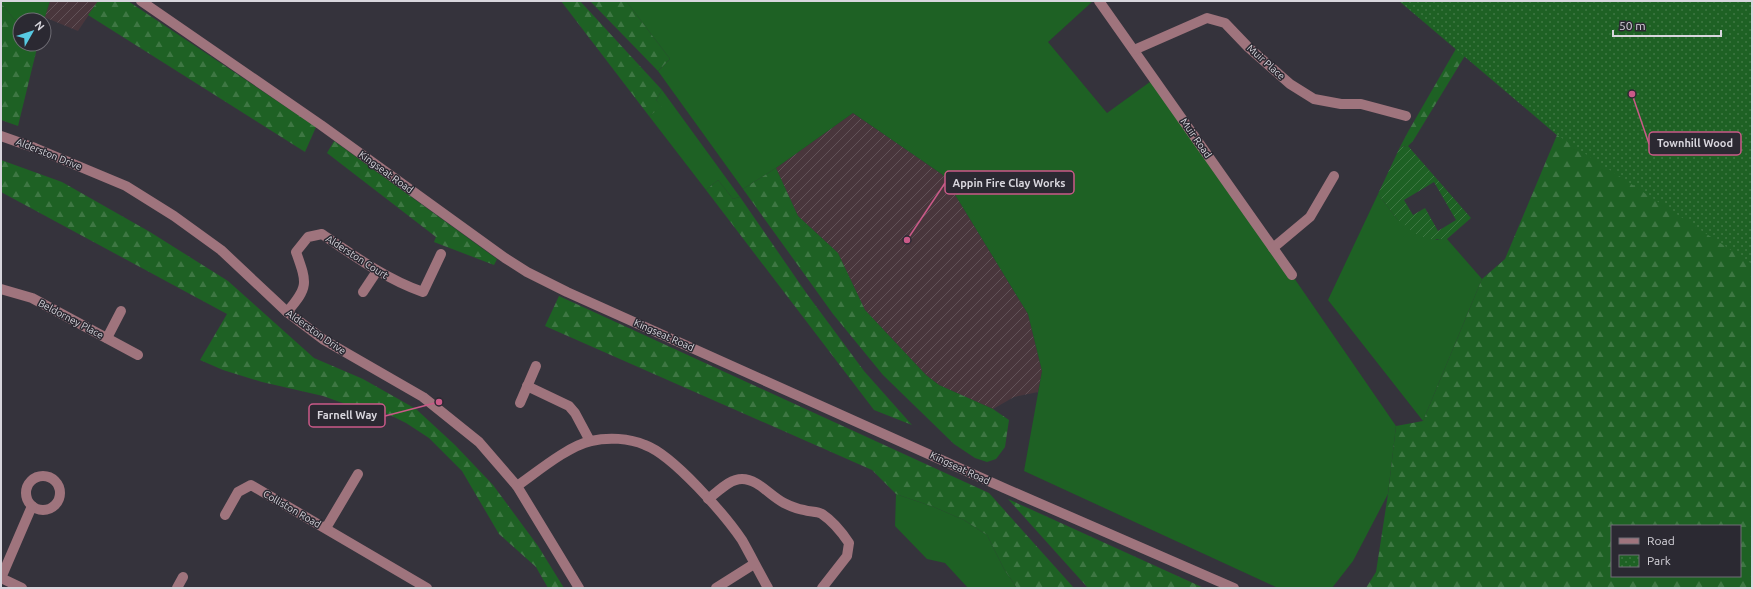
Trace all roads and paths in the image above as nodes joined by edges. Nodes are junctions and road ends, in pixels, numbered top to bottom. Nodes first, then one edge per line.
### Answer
1 (140, 1) edge
2 (1099, 1) edge
3 (1134, 50) junction
4 (1406, 116) dead end
5 (1, 136) edge
6 (1334, 176) dead end
7 (1273, 248) junction
8 (441, 254) dead end
9 (377, 271) junction
10 (1292, 275) dead end
11 (1, 289) edge
12 (363, 292) dead end
13 (121, 311) dead end
14 (287, 312) junction
15 (107, 338) junction
16 (138, 355) dead end
17 (536, 366) dead end
18 (527, 386) junction
19 (520, 403) dead end
20 (590, 441) junction
21 (358, 474) dead end
22 (516, 486) junction
23 (708, 499) junction
24 (32, 506) dead end
25 (225, 515) dead end
26 (326, 528) junction
27 (754, 564) junction
28 (183, 577) dead end
29 (1, 578) edge
30 (22, 588) edge
31 (177, 588) edge
32 (427, 588) edge
33 (579, 588) edge
34 (716, 588) edge
35 (768, 588) edge
36 (822, 588) edge
37 (1234, 588) edge

1 - 37 street, Kingseat Road
2 - 3 street, Muir Road
3 - 4 street, Muir Place
3 - 7 street, Muir Road
5 - 14 street, Alderston Drive
6 - 7 street
7 - 10 street, Muir Road
8 - 9 street, Alderston Court
9 - 12 street
9 - 14 street, Alderston Court
11 - 15 street, Beldorney Place
13 - 15 street
14 - 22 street, Alderston Drive
15 - 16 street, Beldorney Place
17 - 18 street
18 - 19 street
18 - 20 street
20 - 22 street
20 - 23 street
21 - 26 street, Colliston Road
22 - 33 street, Alderston Drive
23 - 27 street
23 - 36 street
24 - 29 street
25 - 26 street, Colliston Road
26 - 32 street, Colliston Road
27 - 34 street
27 - 35 street
28 - 31 street
29 - 30 street

